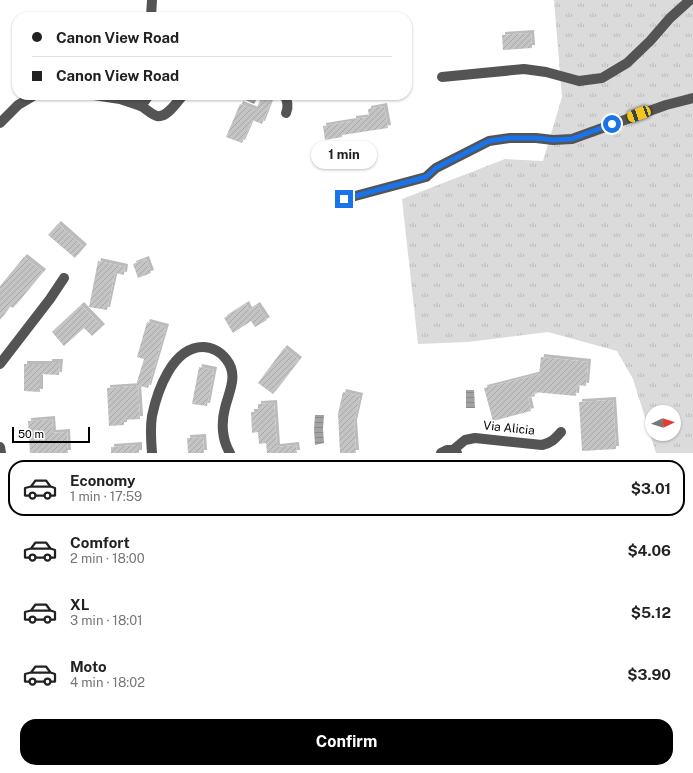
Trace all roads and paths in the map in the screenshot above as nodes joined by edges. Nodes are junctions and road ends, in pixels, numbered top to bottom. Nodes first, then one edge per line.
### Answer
1 (152, 0) edge
2 (690, 0) edge
3 (151, 12) edge
4 (442, 77) dead end
5 (693, 98) edge
6 (26, 100) edge
7 (123, 100) edge
8 (145, 100) edge
9 (179, 100) edge
10 (287, 100) edge
11 (141, 106) junction
12 (286, 113) dead end
13 (0, 123) edge
14 (344, 199) dead end
15 (64, 278) dead end
16 (0, 364) edge
17 (561, 432) dead end
18 (0, 447) edge
19 (455, 451) edge
20 (1, 453) edge
21 (152, 453) edge
22 (230, 453) edge
23 (441, 453) edge

1 - 3 street
2 - 4 street
5 - 14 street
6 - 13 street
7 - 11 street
8 - 11 street
9 - 11 street
10 - 12 street
15 - 16 street
17 - 19 street, Via Alicia
18 - 20 street
19 - 23 street, Via Alicia
21 - 22 street

